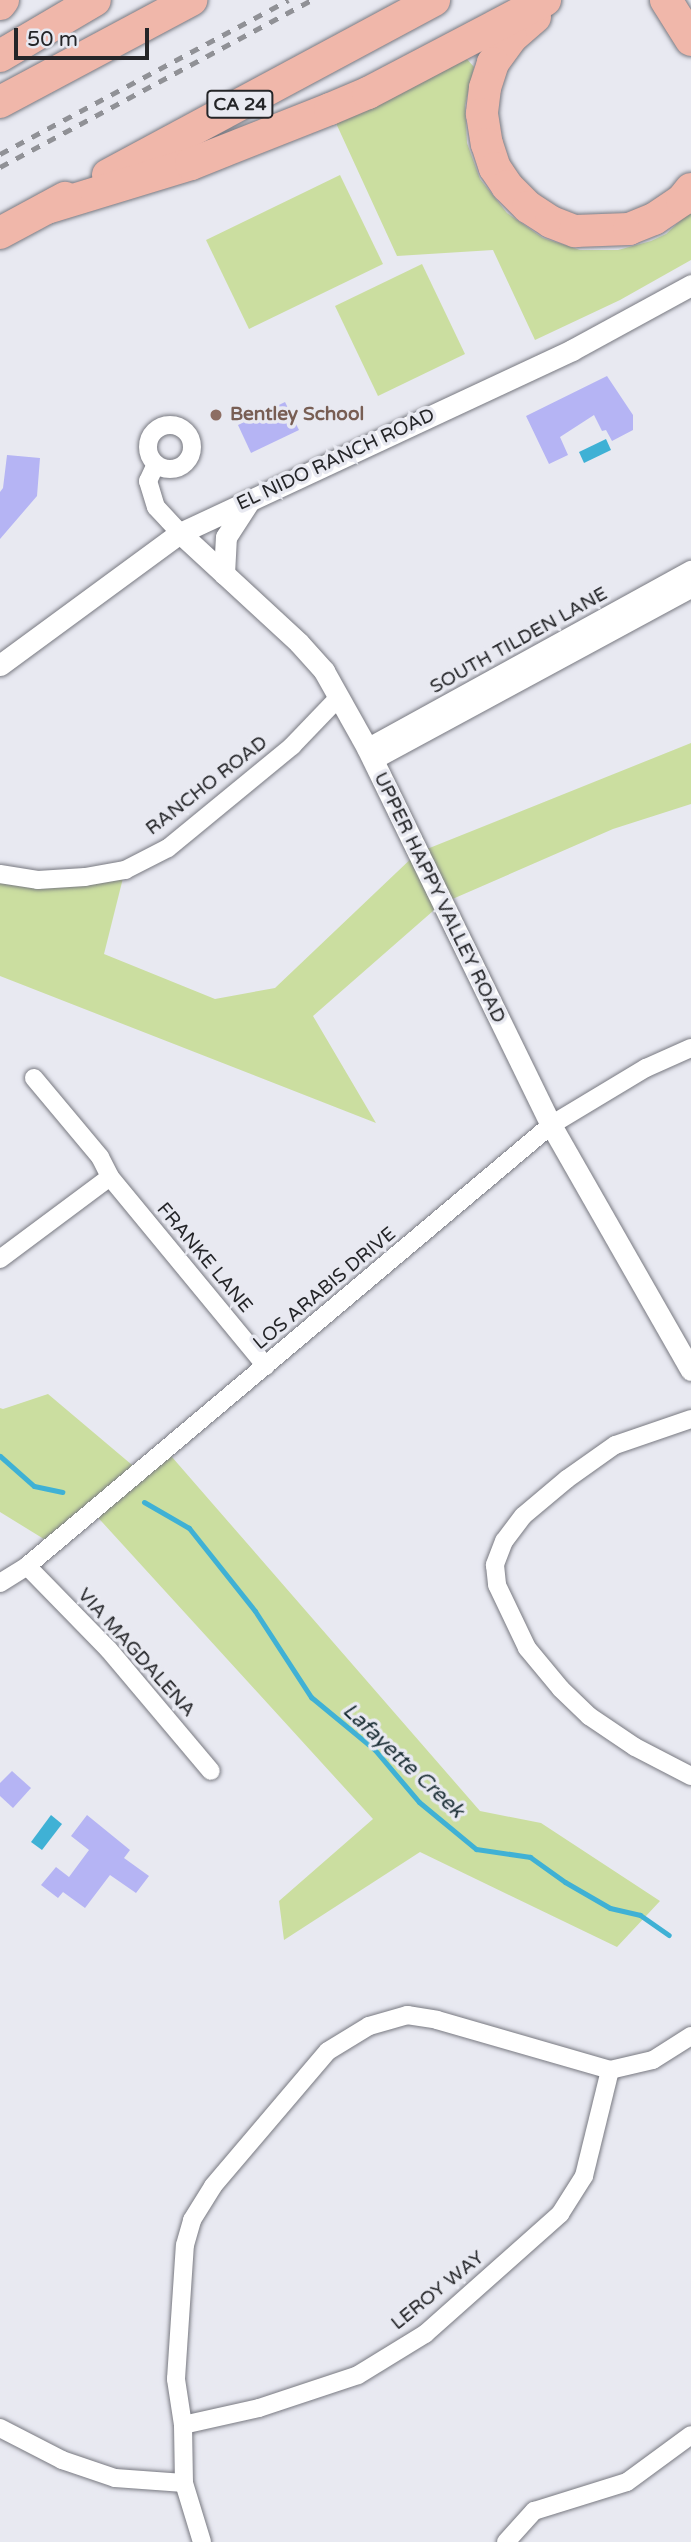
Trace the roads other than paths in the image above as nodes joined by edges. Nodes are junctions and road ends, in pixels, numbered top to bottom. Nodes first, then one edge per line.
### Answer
1 (95, 0) edge
2 (191, 0) edge
3 (433, 0) edge
4 (545, 0) edge
5 (560, 0) edge
6 (667, 0) edge
7 (676, 0) edge
8 (691, 16) edge
9 (691, 40) edge
10 (0, 56) edge
11 (0, 102) edge
12 (691, 189) edge
13 (47, 208) junction
14 (0, 233) edge
15 (691, 285) edge
16 (156, 464) dead end
17 (250, 500) junction
18 (180, 533) junction
19 (691, 570) edge
20 (224, 574) junction
21 (691, 589) edge
22 (0, 665) edge
23 (339, 697) junction
24 (370, 755) junction
25 (0, 874) edge
26 (691, 1048) edge
27 (34, 1078) dead end
28 (551, 1125) junction
29 (110, 1177) junction
30 (0, 1259) edge
31 (266, 1366) junction
32 (691, 1370) edge
33 (691, 1419) edge
34 (27, 1566) junction
35 (0, 1583) edge
36 (211, 1771) dead end
37 (691, 1776) edge
38 (691, 2036) edge
39 (610, 2070) junction
40 (183, 2425) junction
41 (0, 2428) edge
42 (691, 2435) edge
43 (184, 2483) junction
44 (200, 2537) edge
45 (506, 2542) edge

1 - 10 highway
2 - 11 highway
3 - 13 highway, CA 24
4 - 13 highway
5 - 12 highway
6 - 9 highway
7 - 8 street
13 - 14 highway, CA 24
15 - 17 street, EL NIDO RANCH ROAD
16 - 18 street, UPPER HAPPY VALLEY ROAD
17 - 18 street, EL NIDO RANCH ROAD
17 - 20 street
18 - 20 street, UPPER HAPPY VALLEY ROAD
18 - 22 street, EL NIDO RANCH ROAD
19 - 24 street, SOUTH TILDEN LANE
20 - 23 street, UPPER HAPPY VALLEY ROAD
21 - 24 street
23 - 24 street, UPPER HAPPY VALLEY ROAD
23 - 25 street, RANCHO ROAD
24 - 28 street, UPPER HAPPY VALLEY ROAD
26 - 28 street, LOS ARABIS DRIVE
27 - 29 street, FRANKE LANE
28 - 31 street, LOS ARABIS DRIVE
28 - 32 street, UPPER HAPPY VALLEY ROAD
29 - 30 street
29 - 31 street, FRANKE LANE
31 - 34 street, LOS ARABIS DRIVE
33 - 37 street
34 - 35 street, LOS ARABIS DRIVE
34 - 36 street, VIA MAGDALENA
38 - 39 street
39 - 40 street, LEROY WAY
39 - 40 street
40 - 43 street
41 - 43 street
42 - 45 street
43 - 44 street

